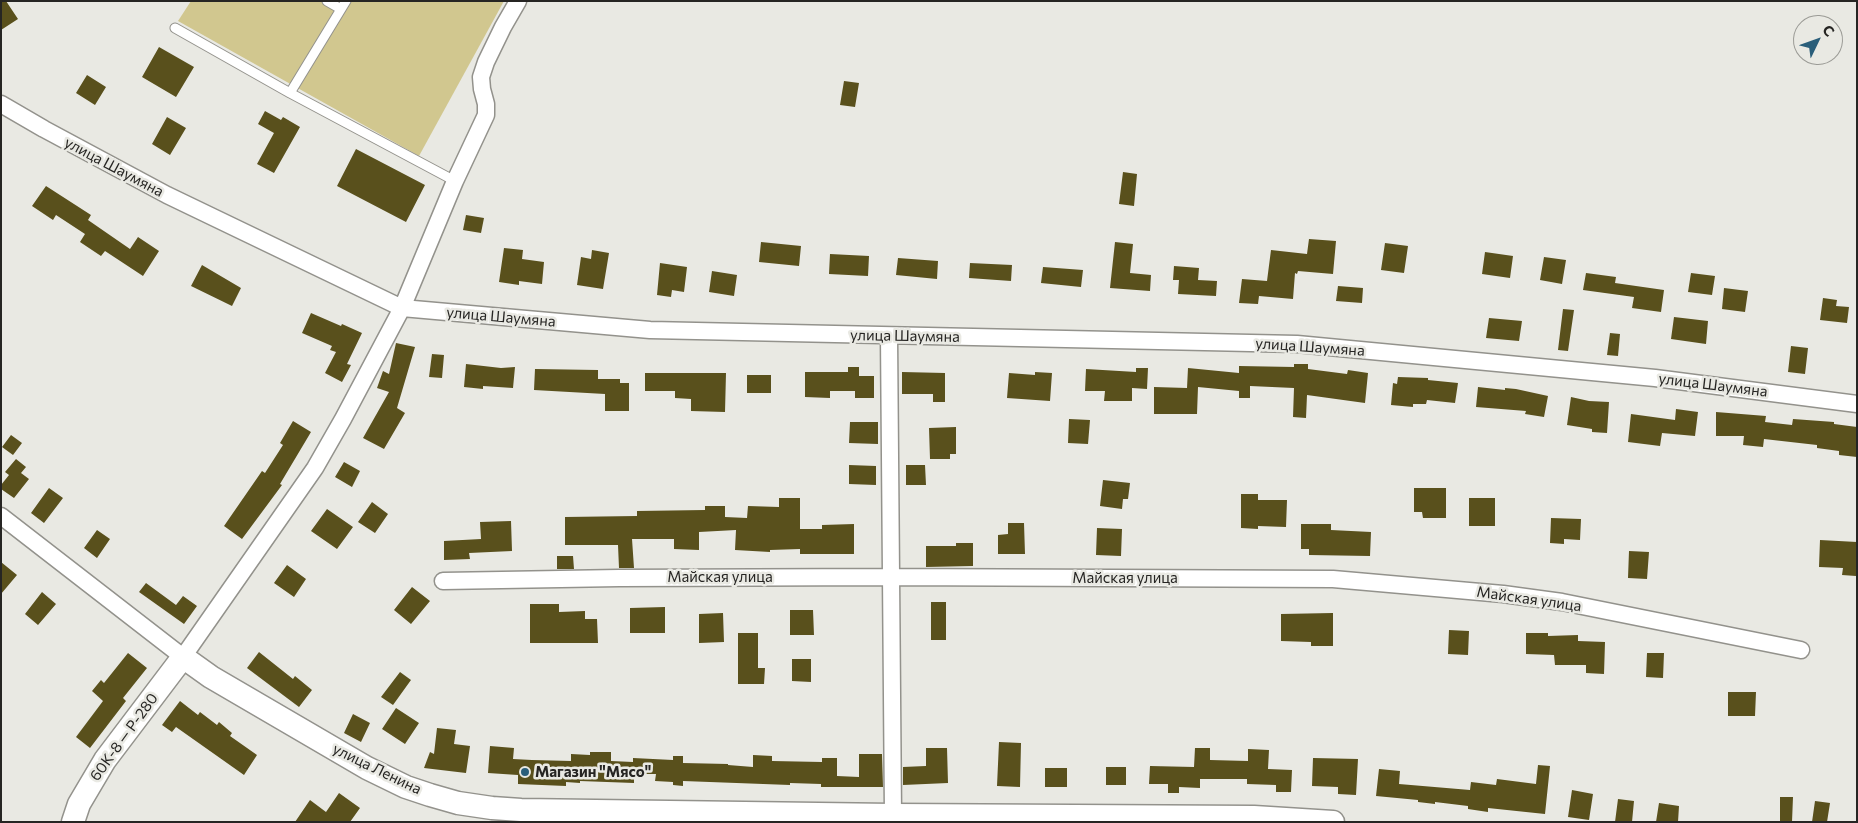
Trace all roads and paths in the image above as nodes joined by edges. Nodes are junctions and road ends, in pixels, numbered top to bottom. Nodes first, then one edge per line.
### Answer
1 (327, 1) edge
2 (518, 1) edge
3 (344, 5) edge
4 (175, 28) dead end
5 (290, 93) junction
6 (1, 104) edge
7 (455, 181) junction
8 (402, 308) junction
9 (889, 336) junction
10 (1857, 404) edge
11 (1, 516) edge
12 (891, 577) junction
13 (443, 581) dead end
14 (1801, 650) dead end
15 (183, 657) junction
16 (894, 815) junction
17 (73, 822) edge
18 (1333, 822) edge

1 - 3 lane
2 - 7 street
3 - 5 lane
4 - 5 lane
5 - 7 lane
6 - 8 street, улица Шаумяна
7 - 8 street
8 - 9 street, улица Шаумяна
8 - 15 street
9 - 10 street, улица Шаумяна
9 - 12 street
11 - 15 street, улица Ленина
12 - 13 street, Майская улица
12 - 14 street, Майская улица
12 - 16 street
15 - 16 street, улица Ленина
15 - 17 street, 60К-8 — Р-280
16 - 18 street, улица Ленина

